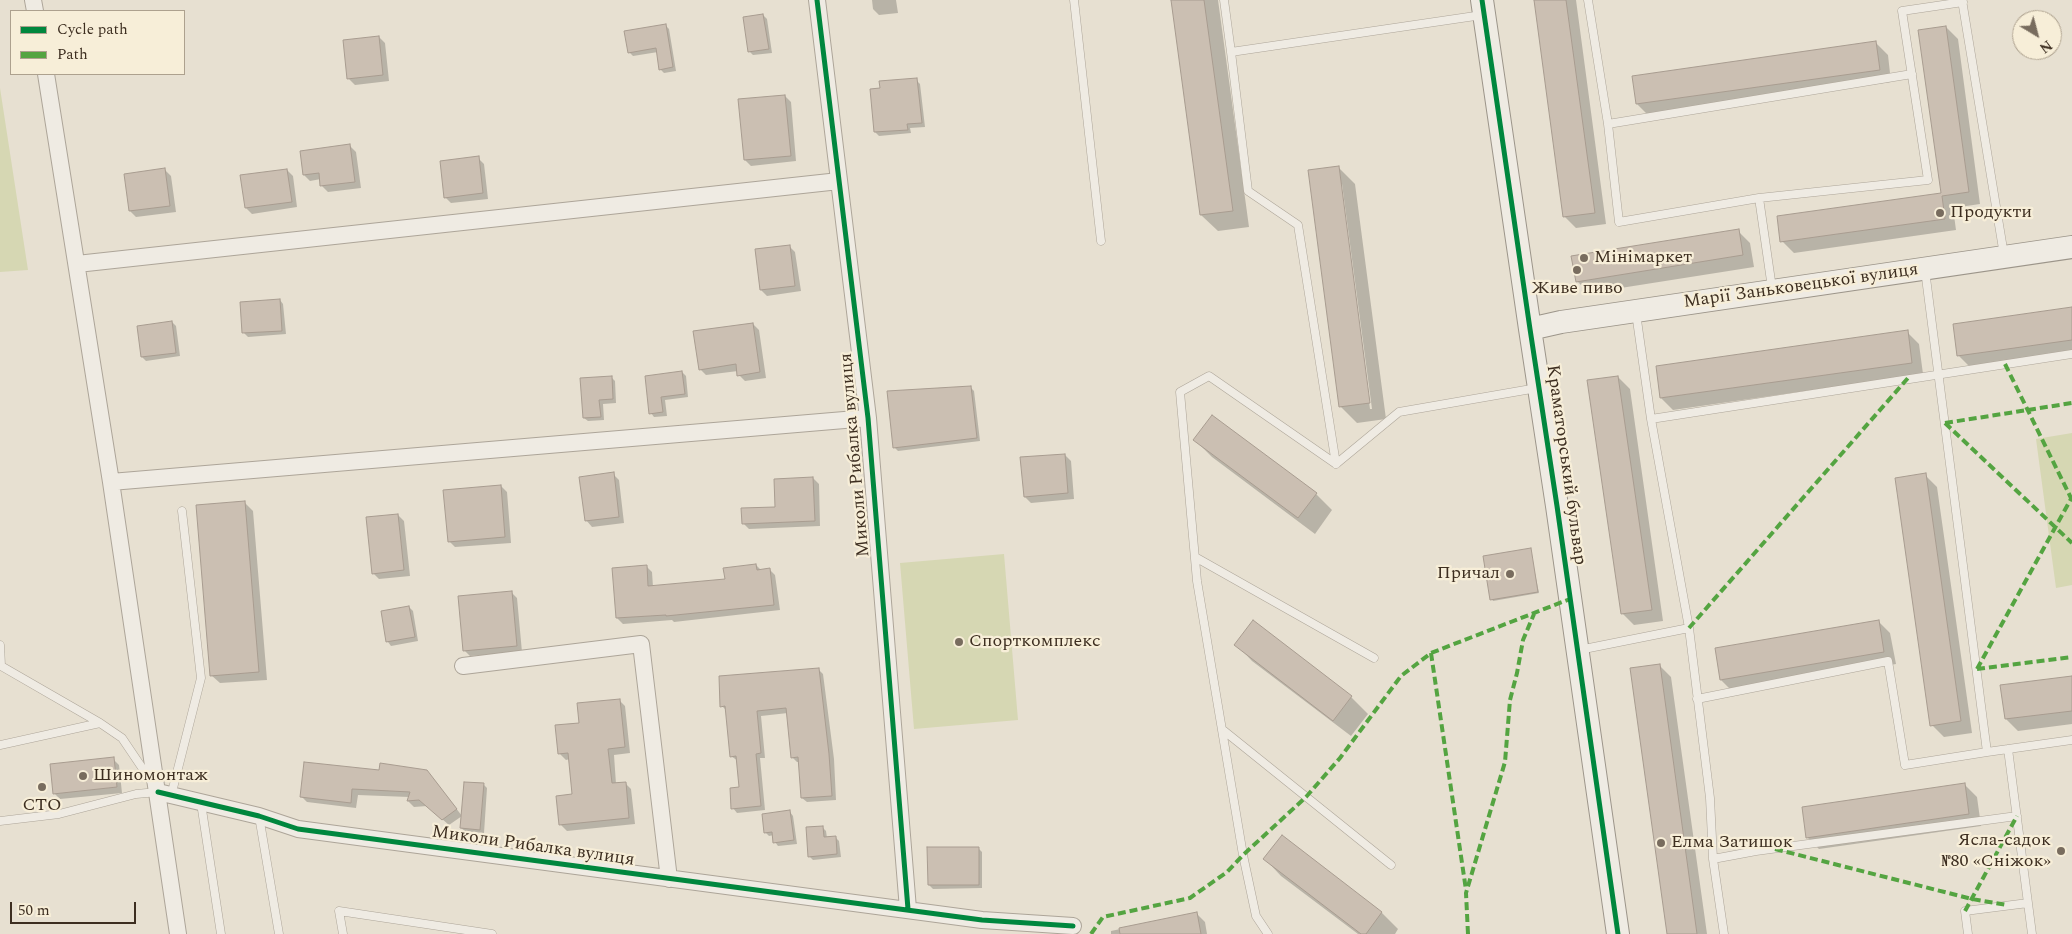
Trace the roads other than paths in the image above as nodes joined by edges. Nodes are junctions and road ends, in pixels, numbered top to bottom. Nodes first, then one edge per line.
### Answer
1 (817, 0) edge
2 (1074, 0) edge
3 (1224, 0) edge
4 (1588, 0) edge
5 (1962, 1) edge
6 (1483, 8) edge
7 (1231, 52) junction
8 (1912, 74) junction
9 (46, 75) edge
10 (1608, 124) junction
11 (839, 181) junction
12 (1759, 198) junction
13 (1102, 241) dead end
14 (2072, 247) edge
15 (2004, 257) junction
16 (77, 264) junction
17 (1925, 268) junction
18 (1773, 291) junction
19 (1636, 311) junction
20 (1530, 330) junction
21 (2072, 354) edge
22 (1939, 374) junction
23 (1539, 388) junction
24 (868, 418) junction
25 (1651, 419) junction
26 (1336, 464) junction
27 (111, 482) junction
28 (182, 511) dead end
29 (1195, 557) junction
30 (1690, 628) junction
31 (0, 645) edge
32 (0, 650) edge
33 (1578, 650) junction
34 (1374, 658) dead end
35 (463, 666) dead end
36 (1697, 699) junction
37 (100, 723) junction
38 (1223, 730) junction
39 (2072, 740) edge
40 (0, 745) edge
41 (2008, 749) junction
42 (1987, 752) junction
43 (165, 794) junction
44 (201, 803) junction
45 (259, 816) junction
46 (2017, 816) junction
47 (0, 821) edge
48 (1713, 859) junction
49 (1390, 865) dead end
50 (669, 879) junction
51 (2028, 903) junction
52 (908, 909) junction
53 (1073, 926) dead end
54 (178, 934) edge
55 (221, 934) edge
56 (280, 934) edge
57 (343, 934) edge
58 (492, 934) edge
59 (1268, 934) edge
60 (1618, 934) edge
61 (1724, 934) edge
62 (1968, 934) edge
63 (2032, 934) edge

1 - 11 street, Миколи Рибалка вулиця
2 - 13 lane
3 - 7 lane
4 - 10 lane
5 - 8 lane
5 - 15 lane
6 - 7 lane
6 - 20 street, Краматорський бульвар
7 - 26 lane
8 - 10 lane
8 - 12 lane
9 - 16 street
10 - 12 lane
11 - 16 street
11 - 24 street, Миколи Рибалка вулиця
12 - 18 lane
14 - 15 street, Марії Заньковецької вулиця
15 - 17 street, Марії Заньковецької вулиця
16 - 27 street
17 - 18 street, Марії Заньковецької вулиця
17 - 22 lane
18 - 19 street, Марії Заньковецької вулиця
19 - 20 street, Марії Заньковецької вулиця
19 - 25 lane
20 - 23 street, Краматорський бульвар
21 - 22 lane
22 - 25 lane
22 - 42 lane
23 - 26 lane
23 - 33 street, Краматорський бульвар
24 - 27 street
24 - 52 street, Миколи Рибалка вулиця
25 - 30 lane
26 - 29 lane
27 - 43 street
28 - 43 lane
29 - 34 lane
29 - 38 lane
30 - 33 lane
30 - 36 lane
31 - 32 lane
32 - 37 lane
33 - 60 street, Краматорський бульвар
35 - 50 street
36 - 42 lane
36 - 48 lane
37 - 40 lane
37 - 43 lane
38 - 49 lane
38 - 59 lane
39 - 41 lane
41 - 42 lane
41 - 46 lane
43 - 44 street, Миколи Рибалка вулиця
43 - 47 lane
43 - 54 street
44 - 45 street, Миколи Рибалка вулиця
44 - 55 lane
45 - 50 street, Миколи Рибалка вулиця
45 - 56 lane
46 - 48 lane
46 - 51 lane
48 - 61 lane
50 - 52 street, Миколи Рибалка вулиця
51 - 62 lane
51 - 63 lane
52 - 53 street, Миколи Рибалка вулиця
57 - 58 lane

